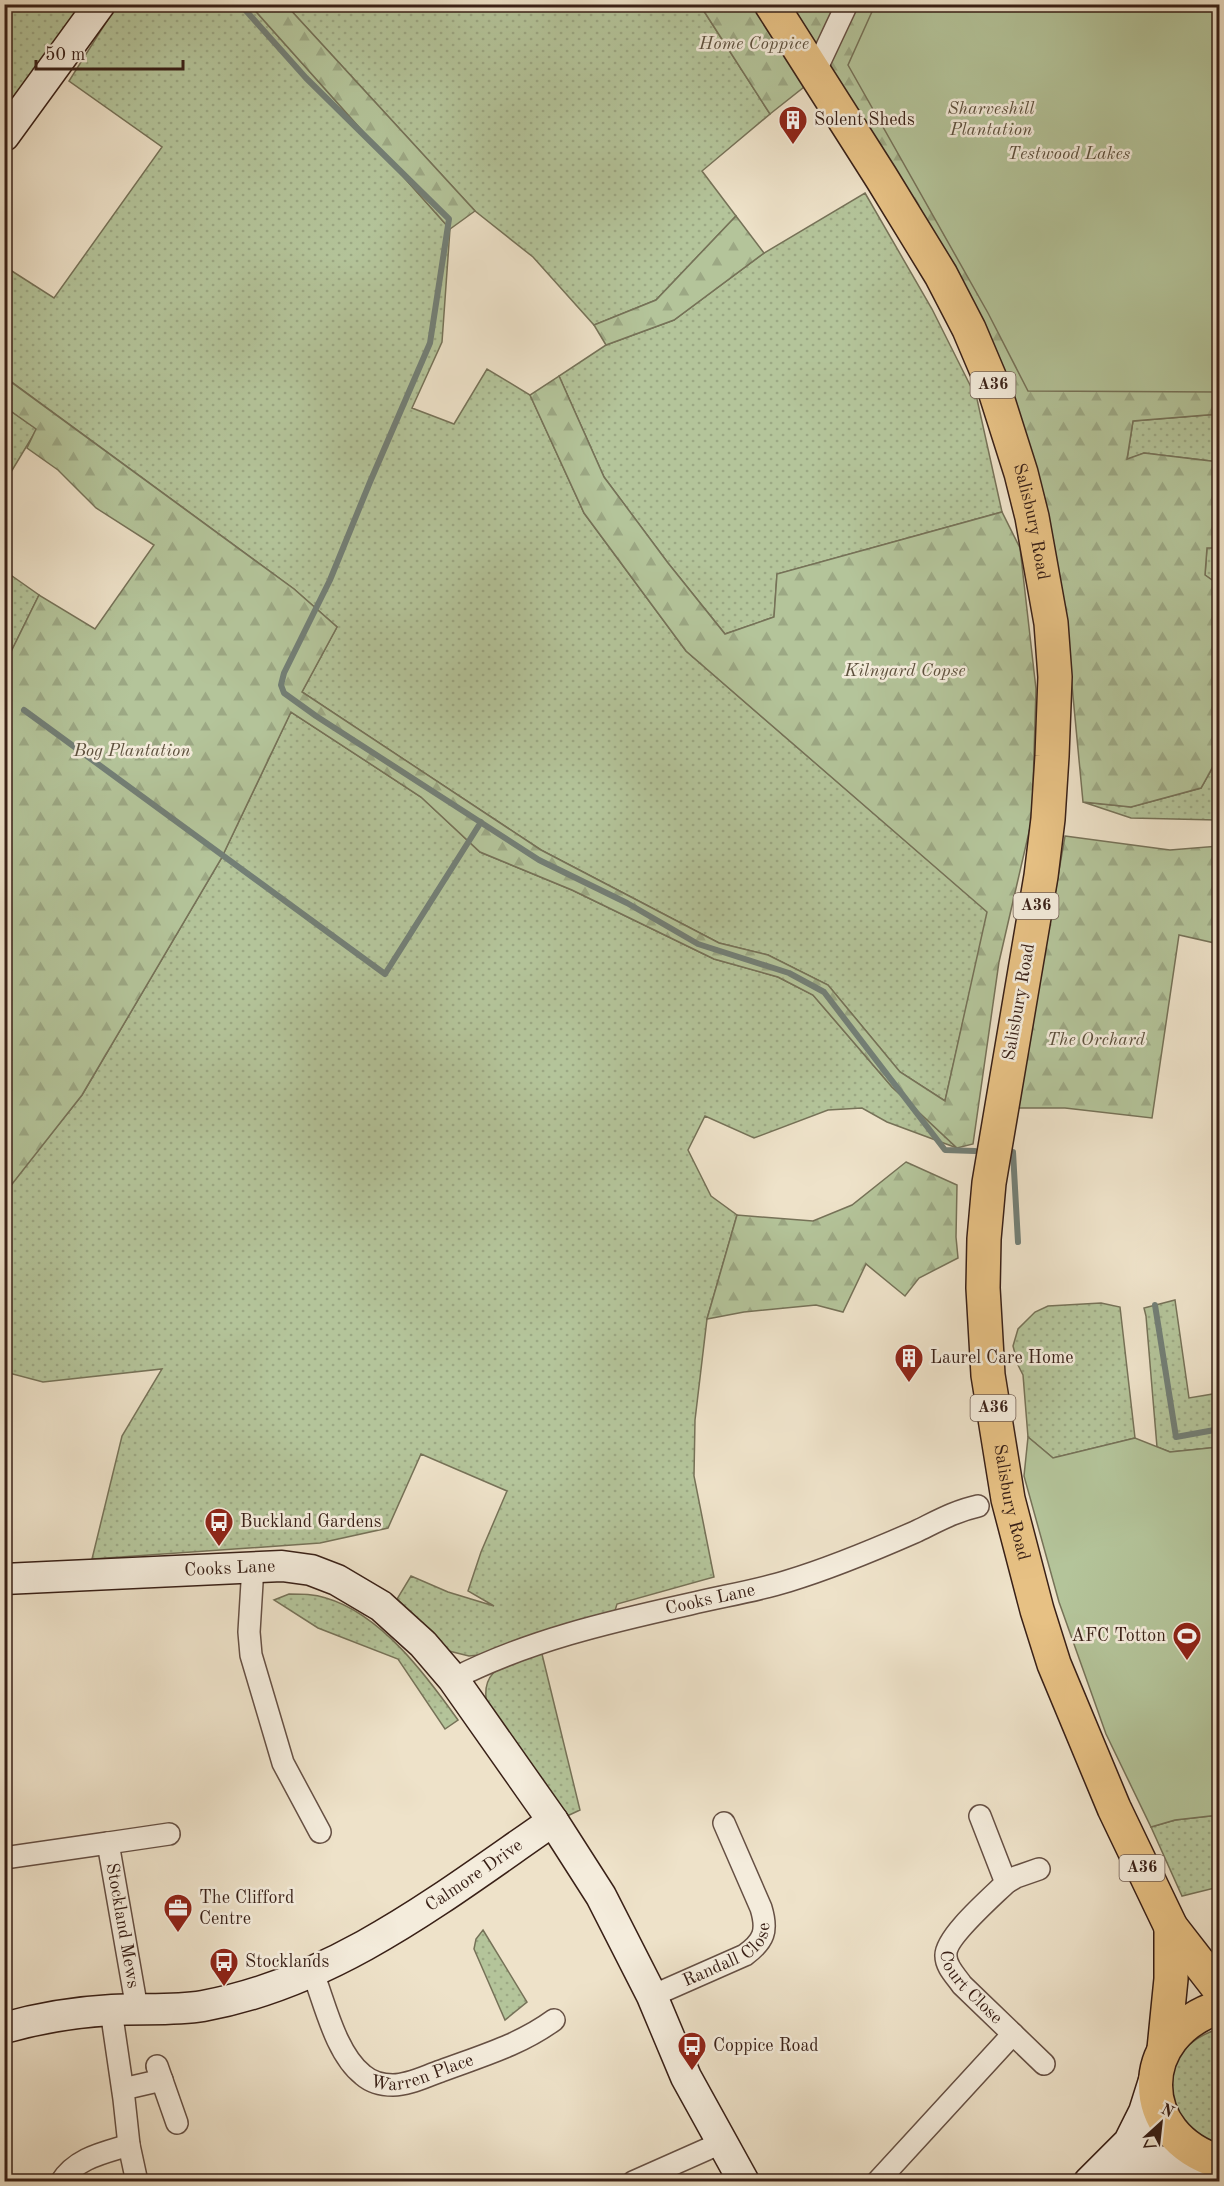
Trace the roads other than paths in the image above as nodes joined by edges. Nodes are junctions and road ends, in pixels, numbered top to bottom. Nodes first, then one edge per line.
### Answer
1 (100, 4) edge
2 (771, 4) edge
3 (847, 4) edge
4 (815, 72) junction
5 (4, 136) edge
6 (966, 1504) dead end
7 (253, 1566) junction
8 (4, 1579) edge
9 (453, 1679) junction
10 (980, 1816) dead end
11 (553, 1821) junction
12 (724, 1823) dead end
13 (320, 1832) dead end
14 (169, 1834) dead end
15 (108, 1843) junction
16 (4, 1858) edge
17 (1039, 1869) dead end
18 (1006, 1883) junction
19 (1171, 1927) junction
20 (313, 1973) junction
21 (1220, 1990) edge
22 (652, 1996) junction
23 (1220, 2007) edge
24 (124, 2009) junction
25 (554, 2020) dead end
26 (4, 2028) edge
27 (1013, 2034) junction
28 (1160, 2062) junction
29 (1044, 2064) dead end
30 (123, 2089) junction
31 (177, 2123) dead end
32 (721, 2143) junction
33 (129, 2145) junction
34 (1220, 2163) edge
35 (1093, 2177) edge
36 (61, 2181) edge
37 (137, 2181) edge
38 (633, 2181) edge
39 (744, 2181) edge
40 (877, 2181) edge

1 - 5 street
2 - 4 main road, Salisbury Road / A36
3 - 4 street
4 - 19 main road, Salisbury Road / A36
6 - 9 street, Cooks Lane
7 - 8 street, Cooks Lane
7 - 9 street, Cooks Lane
7 - 13 street
9 - 11 street, Cooks Lane
10 - 18 street
11 - 20 street, Calmore Drive
11 - 22 street
12 - 22 street, Randall Close
14 - 15 street, Stockland Mews
15 - 16 street, Stockland Mews
15 - 24 street, Stockland Mews
17 - 18 street, Court Close
18 - 27 street, Court Close
19 - 21 main road, Salisbury Road / A36
19 - 28 main road, Salisbury Road / A36
20 - 24 street, Calmore Drive
20 - 25 street, Warren Place
22 - 32 street
23 - 28 main road
24 - 26 street, Calmore Drive
24 - 30 street, Stockland Mews
27 - 29 street, Court Close
27 - 40 street, Court Close
28 - 34 main road, Salisbury Road
28 - 35 street
30 - 31 street
30 - 33 street, Stockland Mews
32 - 38 street
32 - 39 street
33 - 36 street
33 - 37 street, Stockland Mews
34 - 35 street

